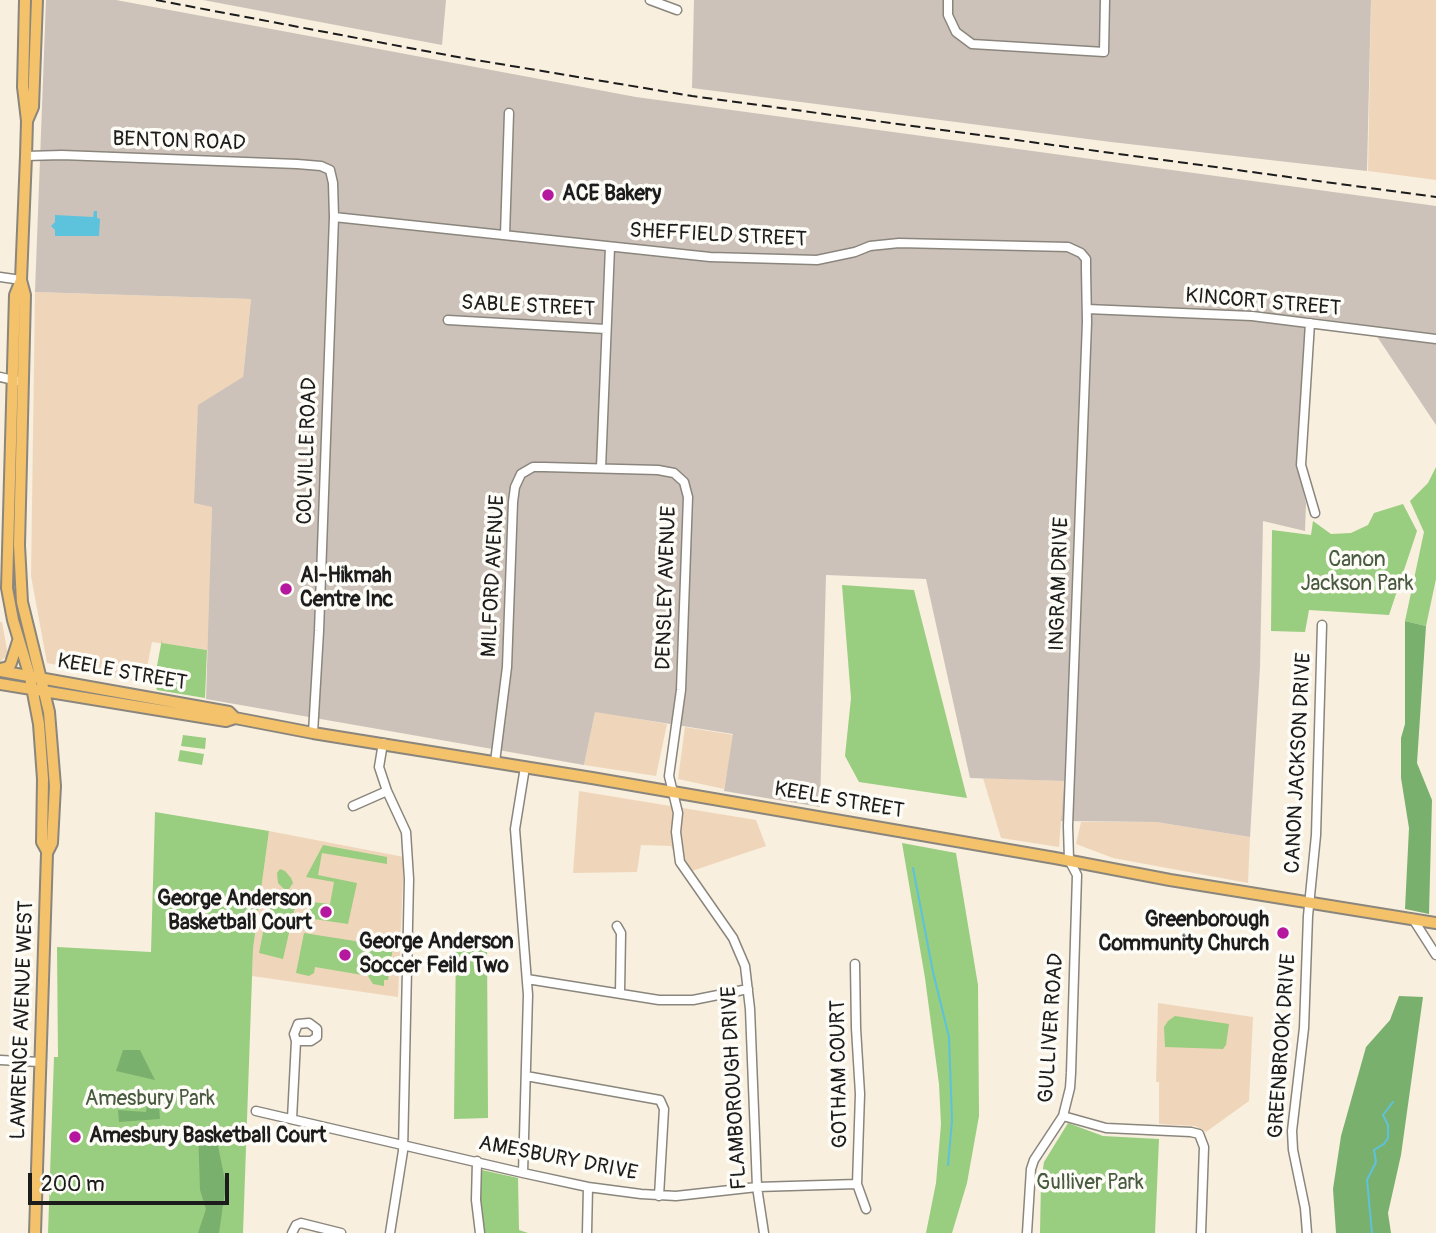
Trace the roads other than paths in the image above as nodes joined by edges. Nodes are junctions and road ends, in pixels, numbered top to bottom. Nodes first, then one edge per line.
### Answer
1 (25, 0) edge
2 (37, 0) edge
3 (649, 0) edge
4 (948, 0) edge
5 (1105, 0) edge
6 (677, 10) dead end
7 (509, 113) dead end
8 (27, 121) junction
9 (26, 156) junction
10 (330, 170) joint
11 (334, 217) junction
12 (505, 235) junction
13 (610, 247) junction
14 (0, 277) edge
15 (21, 280) junction
16 (1087, 309) junction
17 (448, 320) dead end
18 (1310, 323) junction
19 (606, 329) junction
20 (1436, 339) edge
21 (0, 377) edge
22 (18, 381) junction
23 (601, 468) junction
24 (1315, 513) dead end
25 (19, 545) junction
26 (7, 549) junction
27 (1322, 625) dead end
28 (19, 638) junction
29 (0, 670) edge
30 (35, 678) junction
31 (0, 684) edge
32 (32, 690) junction
33 (44, 692) junction
34 (73, 697) junction
35 (145, 703) junction
36 (49, 712) junction
37 (313, 733) junction
38 (383, 743) junction
39 (495, 762) junction
40 (525, 767) junction
41 (387, 791) junction
42 (673, 792) junction
43 (353, 806) dead end
44 (47, 851) junction
45 (1069, 860) junction
46 (1309, 902) junction
47 (1413, 919) junction
48 (1436, 923) edge
49 (617, 926) dead end
50 (1436, 955) edge
51 (855, 964) dead end
52 (527, 979) junction
53 (748, 989) junction
54 (620, 993) junction
55 (296, 1041) dead end
56 (0, 1060) edge
57 (40, 1062) junction
58 (526, 1076) junction
59 (256, 1111) dead end
60 (1063, 1115) junction
61 (292, 1119) junction
62 (403, 1144) junction
63 (477, 1161) junction
64 (523, 1173) junction
65 (857, 1184) junction
66 (588, 1187) junction
67 (757, 1187) junction
68 (659, 1196) junction
69 (866, 1209) dead end
70 (35, 1233) edge
71 (292, 1233) edge
72 (341, 1233) edge
73 (390, 1233) edge
74 (480, 1233) edge
75 (587, 1233) edge
76 (764, 1233) edge
77 (1027, 1233) edge
78 (1201, 1233) edge
79 (1307, 1233) edge

1 - 8 main road, LAWRENCE AVENUE WEST
2 - 8 main road, LAWRENCE AVENUE WEST
3 - 6 street
4 - 5 street
7 - 12 street
8 - 9 main road, LAWRENCE AVENUE WEST
9 - 10 street, BENTON ROAD
9 - 15 main road, LAWRENCE AVENUE WEST
10 - 11 street, COLVILLE ROAD
11 - 12 street, SHEFFIELD STREET
11 - 37 street, COLVILLE ROAD
12 - 13 street, SHEFFIELD STREET
13 - 16 street, SHEFFIELD STREET
13 - 19 street
14 - 15 street
15 - 22 main road, LAWRENCE AVENUE WEST
16 - 18 street, KINCORT STREET
16 - 45 street, INGRAM DRIVE
17 - 19 street, SABLE STREET
18 - 20 street, KINCORT STREET
18 - 24 street
19 - 23 street
21 - 22 street
22 - 25 main road, LAWRENCE AVENUE WEST
22 - 26 main road, LAWRENCE AVENUE WEST
23 - 39 street, MILFORD AVENUE
23 - 42 street, DENSLEY AVENUE
25 - 26 main road
25 - 30 main road, LAWRENCE AVENUE WEST
26 - 28 main road, LAWRENCE AVENUE WEST
27 - 46 street, CANON JACKSON DRIVE
28 - 29 main road
28 - 30 main road, LAWRENCE AVENUE WEST
29 - 30 main road, KEELE STREET
30 - 32 main road, LAWRENCE AVENUE WEST
30 - 33 main road, LAWRENCE AVENUE WEST
30 - 35 main road, KEELE STREET
31 - 32 main road, KEELE STREET
32 - 33 main road, KEELE STREET
32 - 44 main road, LAWRENCE AVENUE WEST
33 - 34 main road, KEELE STREET
33 - 36 main road, LAWRENCE AVENUE WEST
34 - 35 main road, KEELE STREET
34 - 36 main road
35 - 37 main road, KEELE STREET
36 - 44 main road, LAWRENCE AVENUE WEST
37 - 38 main road, KEELE STREET
38 - 39 main road, KEELE STREET
38 - 41 street
39 - 40 main road, KEELE STREET
40 - 42 main road, KEELE STREET
40 - 52 street
41 - 43 street
41 - 62 street
42 - 45 main road, KEELE STREET
42 - 53 street, FLAMBOROUGH DRIVE
44 - 57 main road, LAWRENCE AVENUE WEST
45 - 46 main road, KEELE STREET
45 - 60 street, GULLIVER ROAD
46 - 47 main road, KEELE STREET
46 - 79 street, GREENBROOK DRIVE
47 - 48 main road, KEELE STREET
47 - 50 street
49 - 54 street
51 - 65 street, GOTHAM COURT
52 - 54 street
52 - 58 street
53 - 54 street
53 - 67 street, FLAMBOROUGH DRIVE
55 - 61 street
56 - 57 street
57 - 70 main road, LAWRENCE AVENUE WEST
58 - 64 street
58 - 68 street
59 - 61 street, AMESBURY DRIVE
60 - 77 street, GULLIVER ROAD
60 - 78 street
61 - 62 street, AMESBURY DRIVE
62 - 63 street, AMESBURY DRIVE
62 - 73 street
63 - 64 street, AMESBURY DRIVE
63 - 74 street
64 - 66 street, AMESBURY DRIVE
65 - 67 street, AMESBURY DRIVE
65 - 69 street
66 - 68 street, AMESBURY DRIVE
66 - 75 street
67 - 68 street, AMESBURY DRIVE
67 - 76 street, FLAMBOROUGH DRIVE
71 - 72 street

